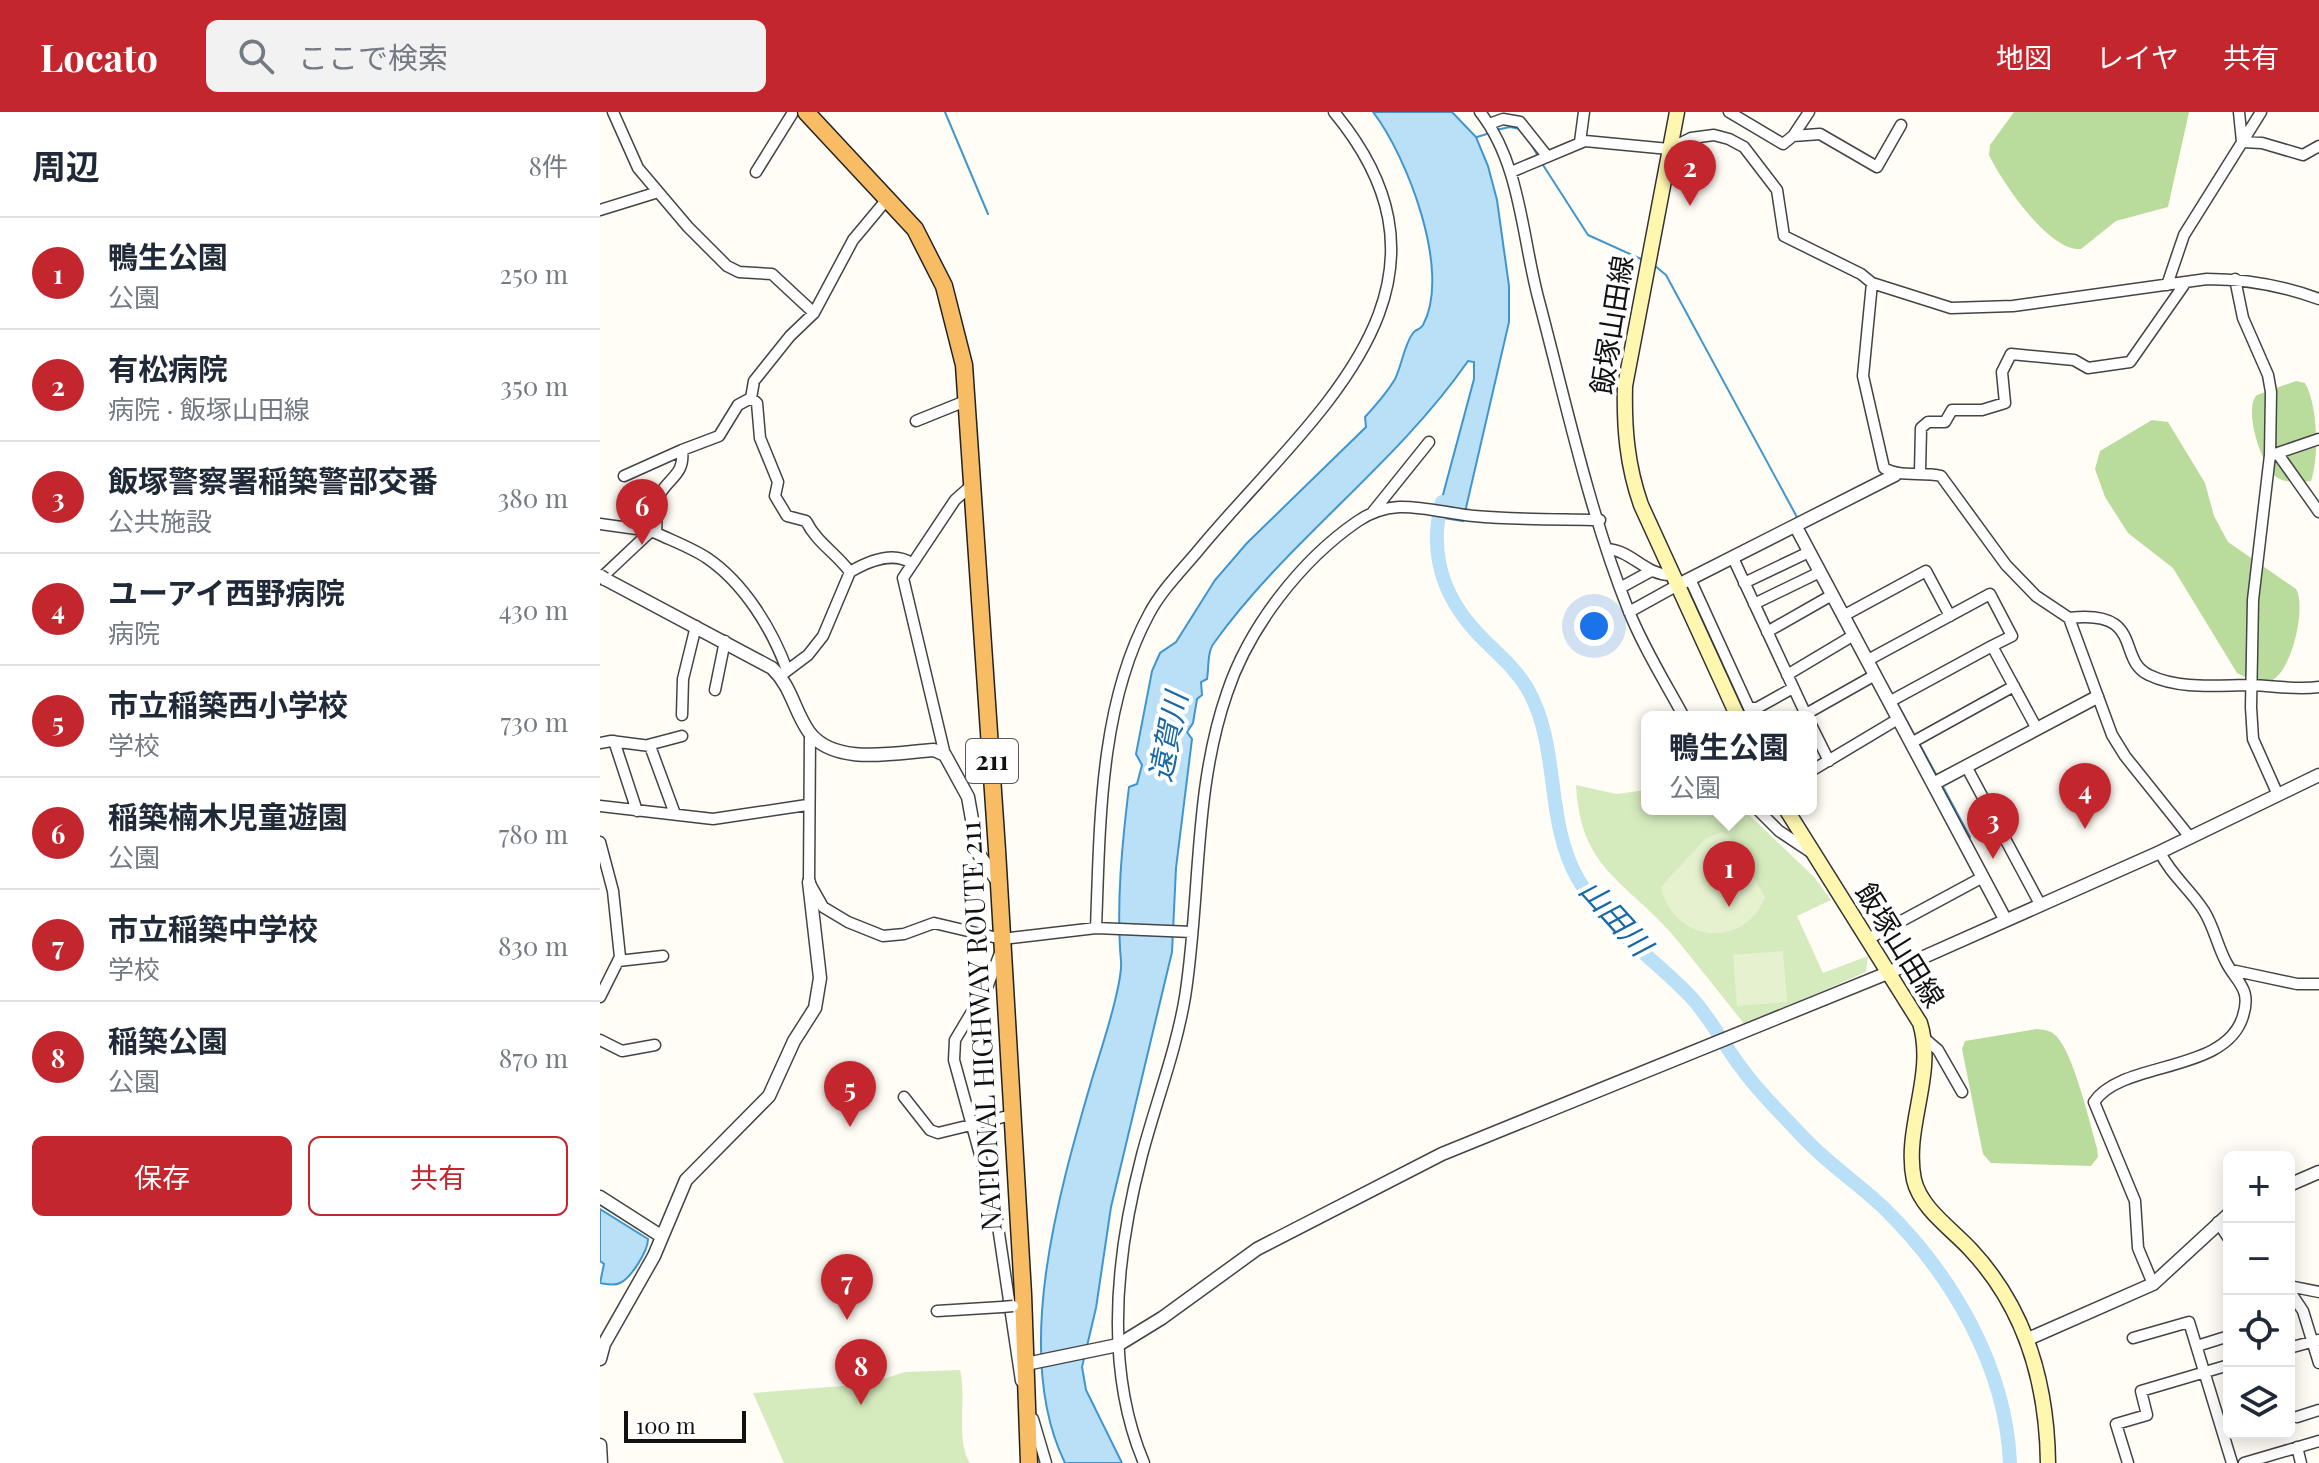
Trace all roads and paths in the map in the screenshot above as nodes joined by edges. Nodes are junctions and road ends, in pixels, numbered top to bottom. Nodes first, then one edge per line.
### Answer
1 (613, 112) edge
2 (1334, 112) edge
3 (1480, 112) edge
4 (1584, 112) edge
5 (1677, 112) edge
6 (1729, 112) edge
7 (1809, 112) edge
8 (2239, 112) edge
9 (2261, 112) edge
10 (801, 115) edge
11 (1489, 124) junction
12 (1901, 125) dead end
13 (1793, 136) junction
14 (1580, 142) junction
15 (2242, 142) junction
16 (2319, 146) edge
17 (1669, 149) junction
18 (1543, 158) junction
19 (756, 172) dead end
20 (1511, 172) junction
21 (655, 193) junction
22 (888, 198) junction
23 (600, 210) edge
24 (2235, 279) junction
25 (2186, 282) junction
26 (1872, 283) junction
27 (2167, 285) junction
28 (2319, 299) edge
29 (814, 313) junction
30 (751, 398) junction
31 (968, 400) junction
32 (916, 421) dead end
33 (2319, 439) edge
34 (1429, 442) dead end
35 (682, 450) junction
36 (2274, 455) junction
37 (1920, 472) junction
38 (1895, 475) junction
39 (624, 476) dead end
40 (973, 484) junction
41 (2319, 512) edge
42 (1372, 513) junction
43 (1600, 520) junction
44 (600, 524) edge
45 (1796, 527) junction
46 (653, 532) junction
47 (1607, 549) junction
48 (1809, 552) junction
49 (1733, 558) junction
50 (911, 563) junction
51 (1651, 571) junction
52 (850, 572) junction
53 (1820, 572) junction
54 (602, 578) edge
55 (1690, 579) junction
56 (1673, 580) junction
57 (1744, 583) junction
58 (1620, 588) junction
59 (1832, 595) junction
60 (1754, 604) junction
61 (1629, 612) junction
62 (1843, 616) junction
63 (1950, 616) junction
64 (2069, 618) junction
65 (696, 626) junction
66 (1767, 632) junction
67 (1854, 635) junction
68 (725, 641) junction
69 (1992, 646) junction
70 (1868, 660) junction
71 (784, 673) junction
72 (1787, 675) junction
73 (1875, 675) junction
74 (2251, 685) junction
75 (2014, 686) junction
76 (2319, 687) edge
77 (1793, 688) junction
78 (715, 690) dead end
79 (2097, 697) junction
80 (1889, 702) junction
81 (1681, 711) edge
82 (1735, 711) edge
83 (1804, 711) edge
84 (1817, 713) edge
85 (682, 715) dead end
86 (1898, 719) junction
87 (2037, 729) junction
88 (810, 733) junction
89 (682, 736) dead end
90 (1817, 737) edge
91 (614, 741) junction
92 (600, 743) edge
93 (1911, 743) junction
94 (648, 745) junction
95 (945, 755) junction
96 (1829, 761) junction
97 (1966, 766) junction
98 (1817, 768) edge
99 (2319, 775) edge
100 (1933, 784) junction
101 (2278, 795) junction
102 (807, 805) junction
103 (600, 806) edge
104 (637, 811) junction
105 (675, 814) junction
106 (1763, 815) edge
107 (1789, 815) edge
108 (2189, 836) junction
109 (600, 842) edge
110 (1809, 851) junction
111 (2160, 852) junction
112 (1983, 877) junction
113 (809, 882) junction
114 (998, 882) junction
115 (2040, 904) junction
116 (2005, 919) junction
117 (1098, 928) junction
118 (1190, 932) junction
119 (1868, 939) junction
120 (1002, 943) junction
121 (663, 956) dead end
122 (618, 961) junction
123 (2236, 971) junction
124 (1890, 972) junction
125 (2319, 984) edge
126 (600, 997) edge
127 (1924, 1038) junction
128 (600, 1040) edge
129 (655, 1045) dead end
130 (1962, 1092) dead end
131 (904, 1097) dead end
132 (1012, 1115) junction
133 (971, 1124) junction
134 (2319, 1172) edge
135 (2295, 1182) edge
136 (600, 1197) edge
137 (2223, 1218) edge
138 (661, 1236) junction
139 (2153, 1284) junction
140 (2295, 1289) edge
141 (2319, 1292) edge
142 (2293, 1295) edge
143 (1013, 1306) junction
144 (937, 1311) dead end
145 (2133, 1338) dead end
146 (2028, 1339) junction
147 (2316, 1340) edge
148 (2223, 1341) edge
149 (1118, 1345) junction
150 (2197, 1346) junction
151 (2295, 1346) edge
152 (600, 1359) edge
153 (2319, 1363) edge
154 (1029, 1364) junction
155 (2223, 1367) edge
156 (2206, 1372) junction
157 (1028, 1394) junction
158 (2319, 1410) edge
159 (2297, 1417) dead end
160 (2319, 1441) edge
161 (600, 1445) edge
162 (2297, 1447) junction
163 (2267, 1460) edge
164 (601, 1463) edge
165 (1029, 1463) edge
166 (1046, 1463) edge
167 (1144, 1463) edge
168 (2048, 1463) edge
169 (2128, 1463) edge
170 (2232, 1463) edge
171 (2244, 1463) edge
172 (2301, 1463) edge

1 - 21 street
2 - 117 street
3 - 11 street
4 - 14 street
5 - 17 main road, 飯塚山田線
6 - 13 street
7 - 13 street
8 - 15 street
9 - 15 street
10 - 19 street
10 - 22 highway, NATIONAL HIGHWAY ROUTE 211 / 211
11 - 18 street
11 - 20 street
12 - 13 street
14 - 17 street
14 - 18 street
15 - 16 street
15 - 27 street
17 - 26 street
17 - 56 main road, 飯塚山田線
18 - 20 street
20 - 43 street
21 - 23 street
21 - 29 street
22 - 29 street
22 - 31 highway, NATIONAL HIGHWAY ROUTE 211 / 211
24 - 25 street
24 - 28 street
24 - 36 street
25 - 27 street
25 - 37 street
26 - 27 street
26 - 38 street
29 - 30 street
30 - 35 street
30 - 52 street
31 - 32 street
31 - 40 highway, NATIONAL HIGHWAY ROUTE 211 / 211
33 - 36 street
34 - 42 street
35 - 39 street
35 - 46 street
36 - 41 street
36 - 74 street
37 - 38 street
37 - 64 street
38 - 45 street
40 - 50 street
40 - 114 highway, NATIONAL HIGHWAY ROUTE 211 / 211
42 - 43 street
42 - 118 street
43 - 47 street
44 - 46 street
45 - 48 street
45 - 49 street
46 - 54 street
46 - 71 street
47 - 51 street
47 - 58 street
48 - 53 street
48 - 57 street
49 - 55 street
49 - 57 street
50 - 52 street
50 - 95 street
51 - 56 street
51 - 58 street
52 - 71 street
53 - 59 street
53 - 60 street
54 - 65 street
55 - 56 street
55 - 77 street
56 - 61 street
56 - 82 main road, 飯塚山田線
57 - 60 street
58 - 61 street
59 - 62 street
59 - 66 street
60 - 66 street
61 - 81 street
62 - 63 street
62 - 67 street
63 - 69 street
63 - 70 street
64 - 74 street
64 - 79 street
65 - 68 street
65 - 85 street
66 - 72 street
67 - 70 street
67 - 72 street
68 - 71 street
68 - 78 street
69 - 75 street
69 - 80 street
70 - 73 street
71 - 88 street
72 - 77 street
73 - 80 street
73 - 84 street
74 - 76 street
74 - 101 street
75 - 87 street
75 - 93 street
77 - 83 street
79 - 87 street
79 - 108 street
80 - 86 street
86 - 93 street
86 - 96 street
87 - 97 street
88 - 95 street
88 - 102 street
89 - 94 street
90 - 96 street
91 - 92 street
91 - 94 street
91 - 104 street
93 - 100 street
94 - 105 street
95 - 114 street
96 - 98 street
97 - 100 street
97 - 115 street
99 - 101 street
100 - 112 street
101 - 108 street
102 - 105 street
102 - 113 street
103 - 104 street
104 - 105 street
106 - 110 street
107 - 110 main road, 飯塚山田線
108 - 111 street
109 - 122 street
110 - 119 main road, 飯塚山田線
111 - 115 street
111 - 123 street
112 - 116 street
112 - 119 street
113 - 120 street
113 - 138 street
114 - 120 highway, NATIONAL HIGHWAY ROUTE 211 / 211
115 - 116 street
116 - 124 street
117 - 118 street
117 - 120 street
118 - 149 street
119 - 124 main road, 飯塚山田線
120 - 132 highway, NATIONAL HIGHWAY ROUTE 211 / 211
120 - 133 street
121 - 122 street
122 - 126 street
123 - 125 street
123 - 139 street
124 - 127 main road, 飯塚山田線
124 - 149 street
127 - 130 street
127 - 146 main road, 飯塚山田線
128 - 129 street
131 - 133 street
132 - 133 street
132 - 143 highway, NATIONAL HIGHWAY ROUTE 211 / 211
133 - 157 street
134 - 135 street
136 - 138 street
137 - 139 street
138 - 152 street
139 - 146 street
140 - 141 street
142 - 147 street
143 - 144 street
143 - 154 highway, NATIONAL HIGHWAY ROUTE 211 / 211
145 - 150 street
146 - 168 main road, 飯塚山田線
147 - 151 street
147 - 153 street
148 - 150 street
149 - 154 street
149 - 167 street
150 - 156 street
154 - 157 highway, NATIONAL HIGHWAY ROUTE 211 / 211
155 - 156 street
156 - 169 street
156 - 170 street
157 - 165 highway, NATIONAL HIGHWAY ROUTE 211 / 211
157 - 166 street
158 - 159 street
160 - 162 street
161 - 164 street
162 - 163 street
162 - 172 street
163 - 171 street

